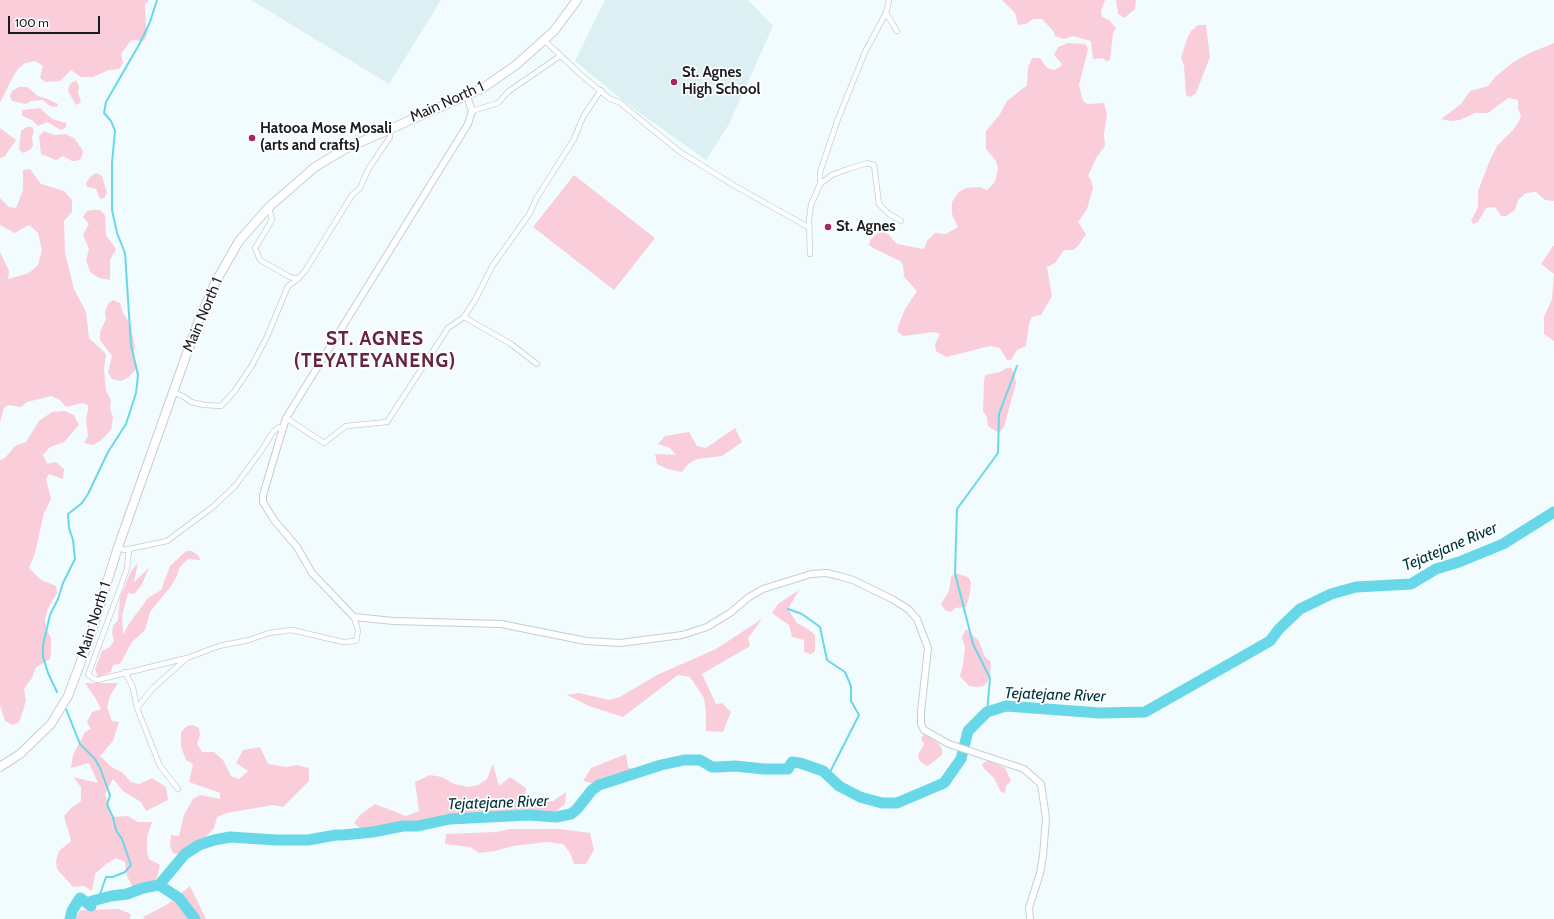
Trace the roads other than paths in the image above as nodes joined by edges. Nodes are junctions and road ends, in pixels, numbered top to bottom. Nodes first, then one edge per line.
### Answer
1 (577, 0) edge
2 (889, 0) edge
3 (886, 13) junction
4 (898, 31) dead end
5 (544, 40) junction
6 (560, 56) junction
7 (601, 90) junction
8 (467, 96) junction
9 (472, 111) junction
10 (390, 128) junction
11 (820, 184) junction
12 (269, 207) junction
13 (901, 221) dead end
14 (808, 227) junction
15 (810, 254) dead end
16 (298, 279) junction
17 (464, 317) junction
18 (537, 364) dead end
19 (172, 392) junction
20 (286, 418) junction
21 (282, 428) junction
22 (118, 547) junction
23 (129, 549) junction
24 (354, 616) junction
25 (187, 658) junction
26 (124, 672) junction
27 (137, 708) junction
28 (0, 768) edge
29 (178, 789) dead end
30 (1030, 919) edge

1 - 5 main road, Main North 1
2 - 3 street
3 - 4 street
3 - 11 street
5 - 6 street
5 - 8 main road, Main North 1
6 - 7 street
6 - 9 street
7 - 14 street
7 - 17 street
8 - 9 street
8 - 10 main road, Main North 1
9 - 20 street
10 - 12 main road, Main North 1
10 - 16 street
11 - 13 street
11 - 14 street
12 - 16 street
12 - 19 main road, Main North 1
14 - 15 street
16 - 19 street
17 - 18 street
17 - 20 street
19 - 22 main road, Main North 1
20 - 21 street
21 - 23 street
21 - 24 street
22 - 23 street
22 - 28 main road, Main North 1
23 - 26 street
24 - 25 street
24 - 30 street
25 - 26 street
25 - 27 street
26 - 27 street
27 - 29 street

